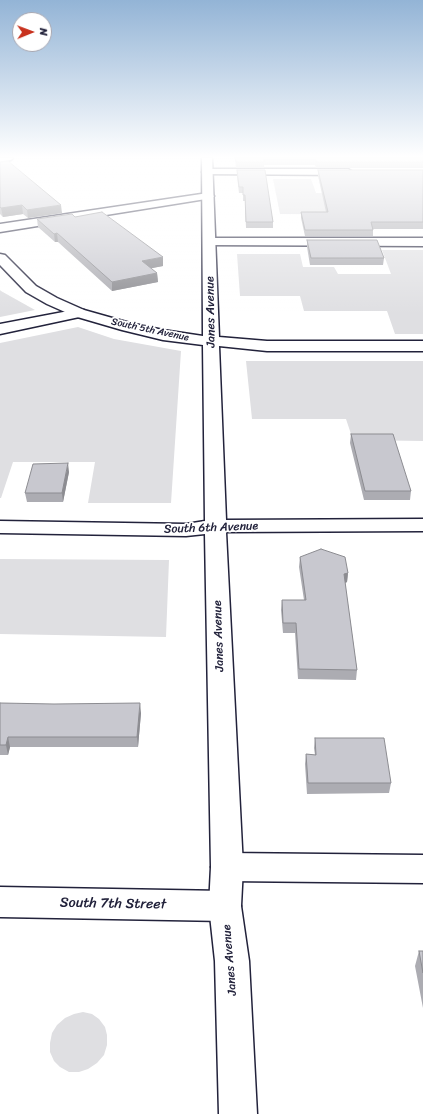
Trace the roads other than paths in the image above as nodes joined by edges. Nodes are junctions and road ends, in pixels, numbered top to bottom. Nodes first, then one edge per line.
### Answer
1 (70, 210) edge
2 (209, 210) edge
3 (0, 228) edge
4 (210, 242) junction
5 (423, 242) edge
6 (0, 258) edge
7 (79, 313) junction
8 (0, 329) edge
9 (211, 342) junction
10 (423, 346) edge
11 (215, 526) junction
12 (423, 526) edge
13 (0, 527) edge
14 (227, 867) junction
15 (423, 869) edge
16 (0, 902) edge
17 (225, 906) junction
18 (238, 1114) edge

1 - 3 street
2 - 4 street, Janes Avenue
4 - 5 street
4 - 9 street, Janes Avenue
6 - 7 street
7 - 8 street, South 5th Avenue
7 - 9 street, South 5th Avenue
9 - 10 street, South 5th Avenue
9 - 11 street, Janes Avenue
11 - 12 street, South 6th Avenue
11 - 13 street, South 6th Avenue
11 - 14 street, Janes Avenue
14 - 15 street
14 - 17 street, Janes Avenue
16 - 17 street, South 7th Street
17 - 18 street, Janes Avenue

